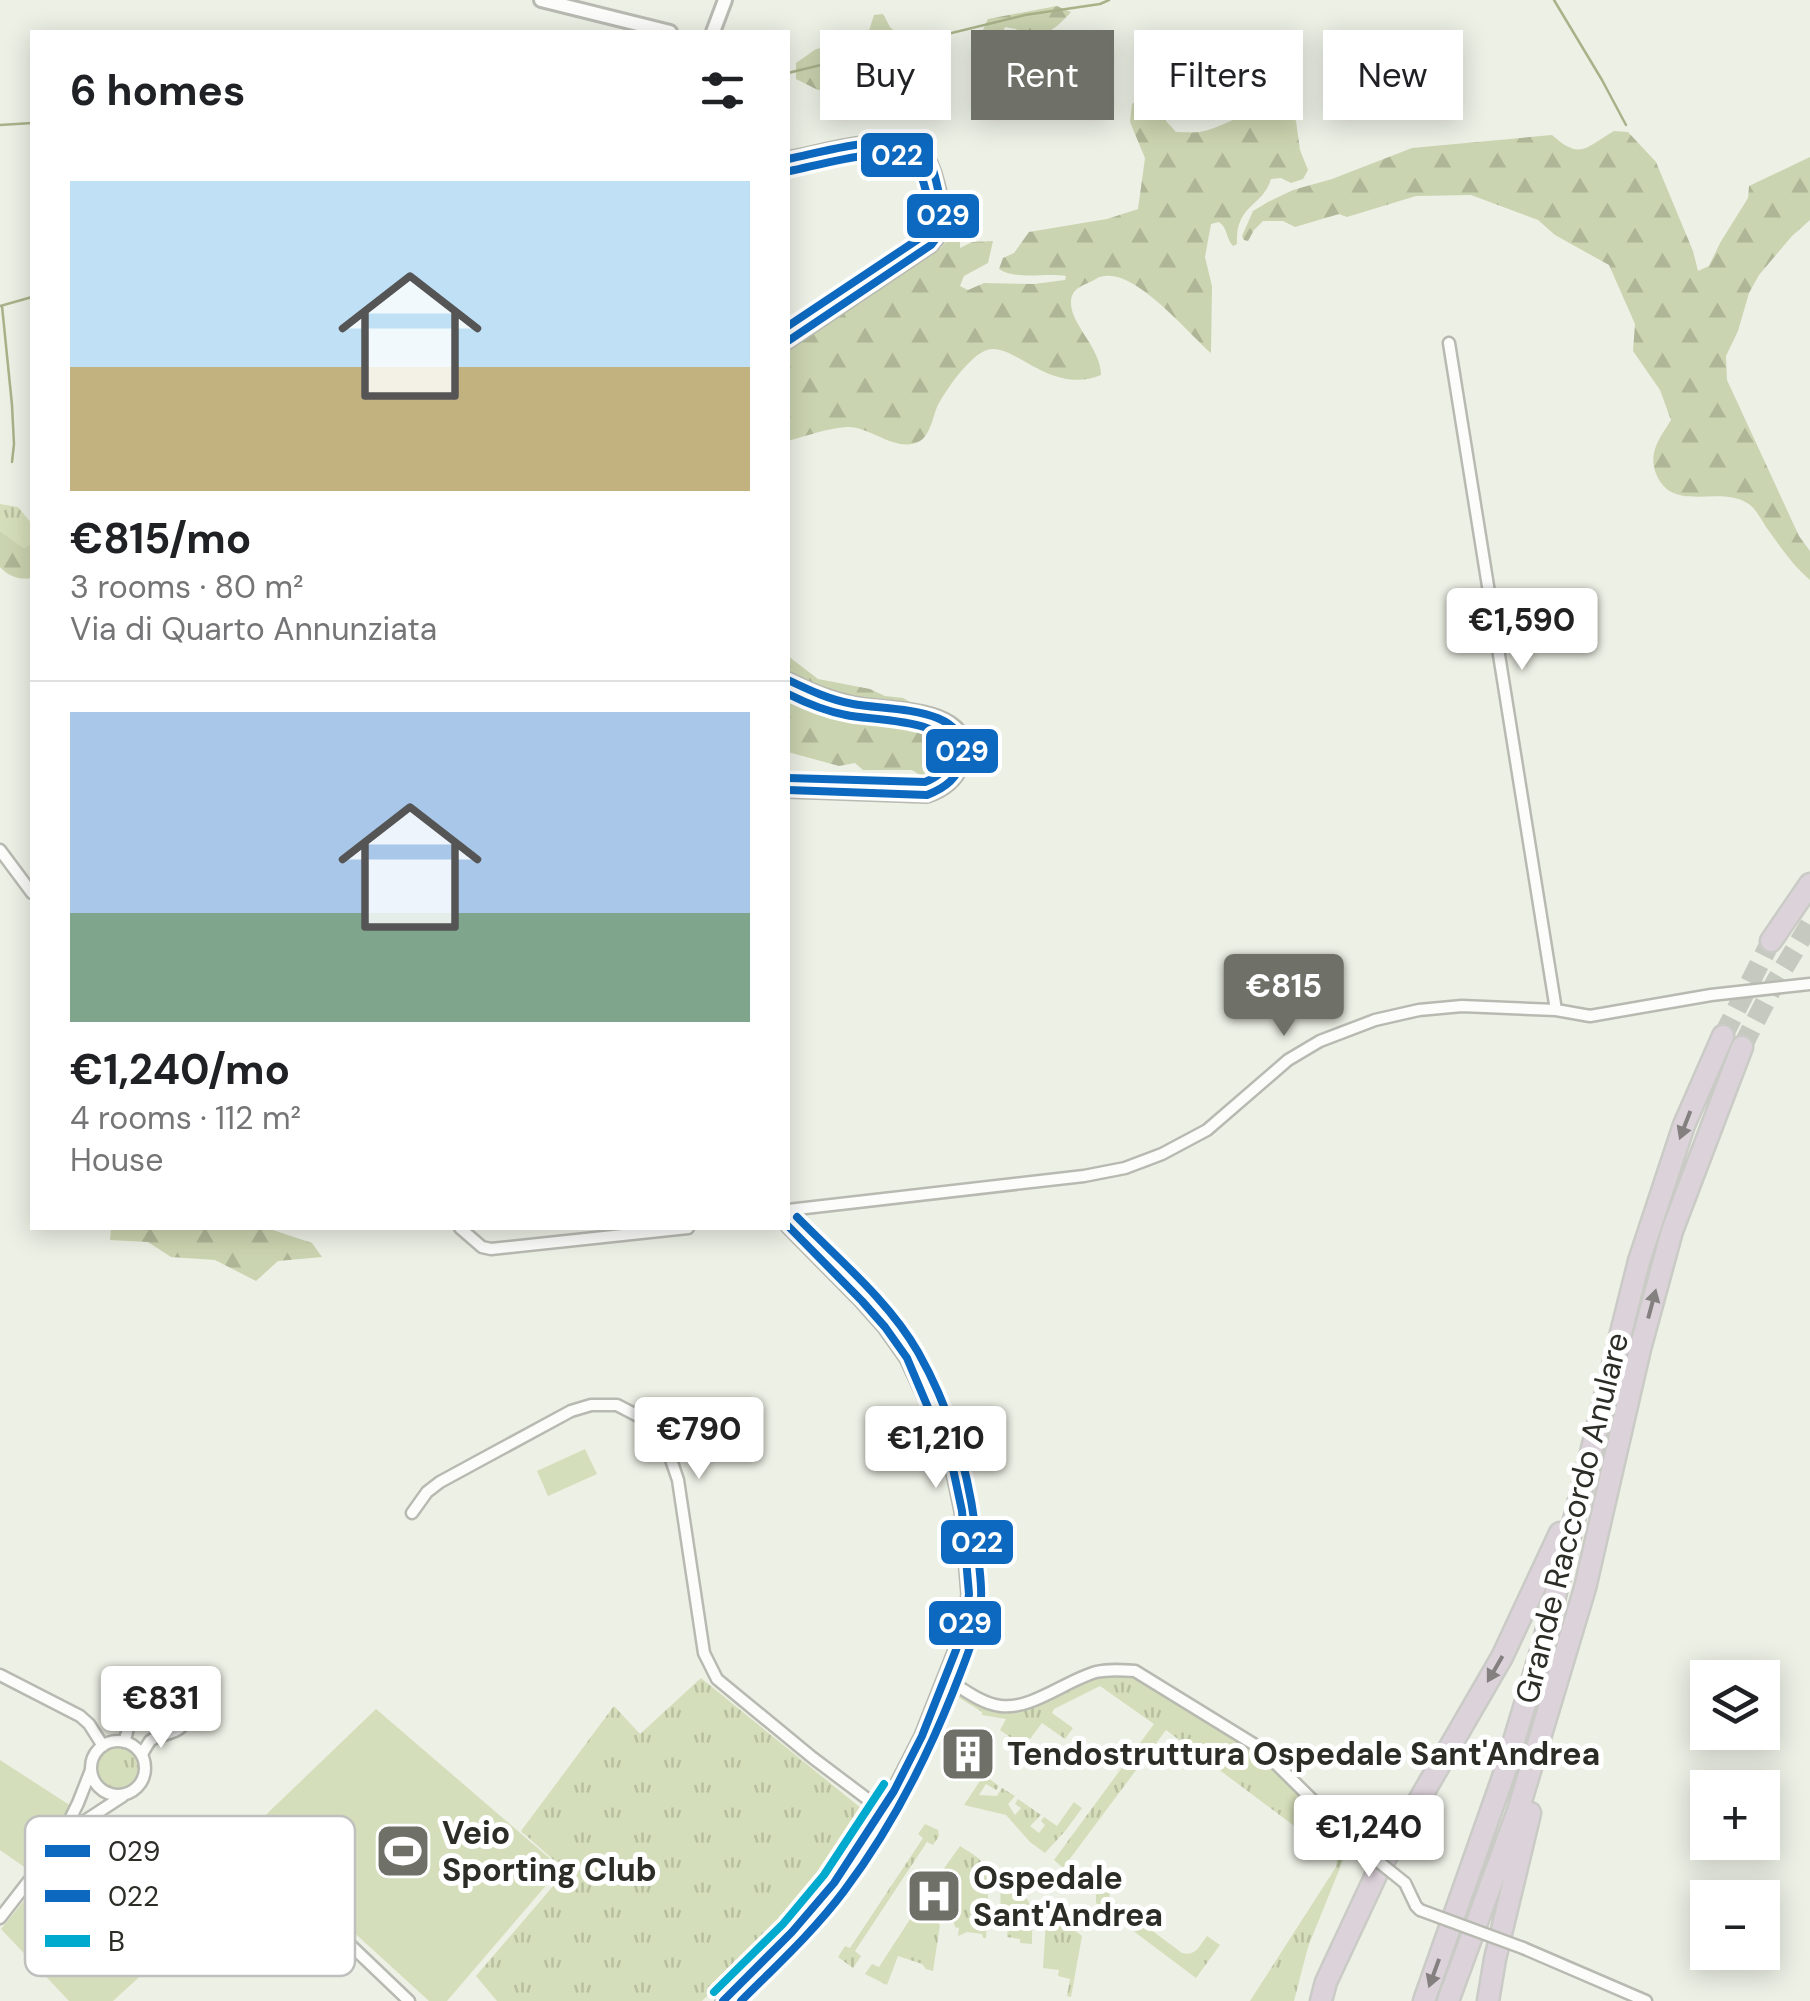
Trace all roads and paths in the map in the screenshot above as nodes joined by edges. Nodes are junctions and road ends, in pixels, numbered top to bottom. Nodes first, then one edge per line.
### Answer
1 (541, 0) edge
2 (725, 0) edge
3 (662, 30) edge
4 (713, 30) edge
5 (790, 159) edge
6 (790, 340) edge
7 (1449, 343) dead end
8 (790, 681) edge
9 (790, 790) edge
10 (0, 850) edge
11 (1810, 884) edge
12 (30, 889) edge
13 (1772, 940) tunnel mouth
14 (1810, 984) edge
15 (1556, 1010) junction
16 (790, 1210) edge
17 (790, 1228) edge
18 (462, 1230) edge
19 (669, 1230) edge
20 (1590, 1452) junction
21 (412, 1513) dead end
22 (1585, 1588) junction
23 (0, 1675) edge
24 (945, 1678) junction
25 (124, 1742) junction
26 (103, 1746) junction
27 (142, 1755) junction
28 (91, 1770) junction
29 (128, 1793) junction
30 (882, 1810) junction
31 (71, 1816) edge
32 (93, 1816) edge
33 (25, 1886) edge
34 (0, 1918) edge
35 (1346, 1939) junction
36 (355, 1949) edge
37 (409, 2001) edge
38 (723, 2001) edge
39 (1322, 2001) edge
40 (1330, 2001) edge
41 (1424, 2001) edge
42 (1448, 2001) edge
43 (1488, 2001) edge
44 (1646, 2001) edge

1 - 3 street
2 - 4 street
5 - 6 street
7 - 15 street
8 - 9 street
10 - 12 street
11 - 13 highway
14 - 15 street
15 - 16 street
17 - 24 street
18 - 19 street
22 -> 20 highway, Grande Raccordo Anulare
20 -> 35 highway
20 -> 41 highway, Grande Raccordo Anulare
21 - 30 street
22 - 42 highway, Grande Raccordo Anulare
22 - 43 highway
23 - 26 street
24 - 30 street
24 - 44 street, bridge
25 - 26 street
25 - 27 street
25 - 27 street
26 - 28 street
27 - 29 street
28 - 29 street
28 - 31 street
29 - 32 street
30 - 38 street
33 - 34 street
35 - 39 highway
35 - 40 highway
36 - 37 street

